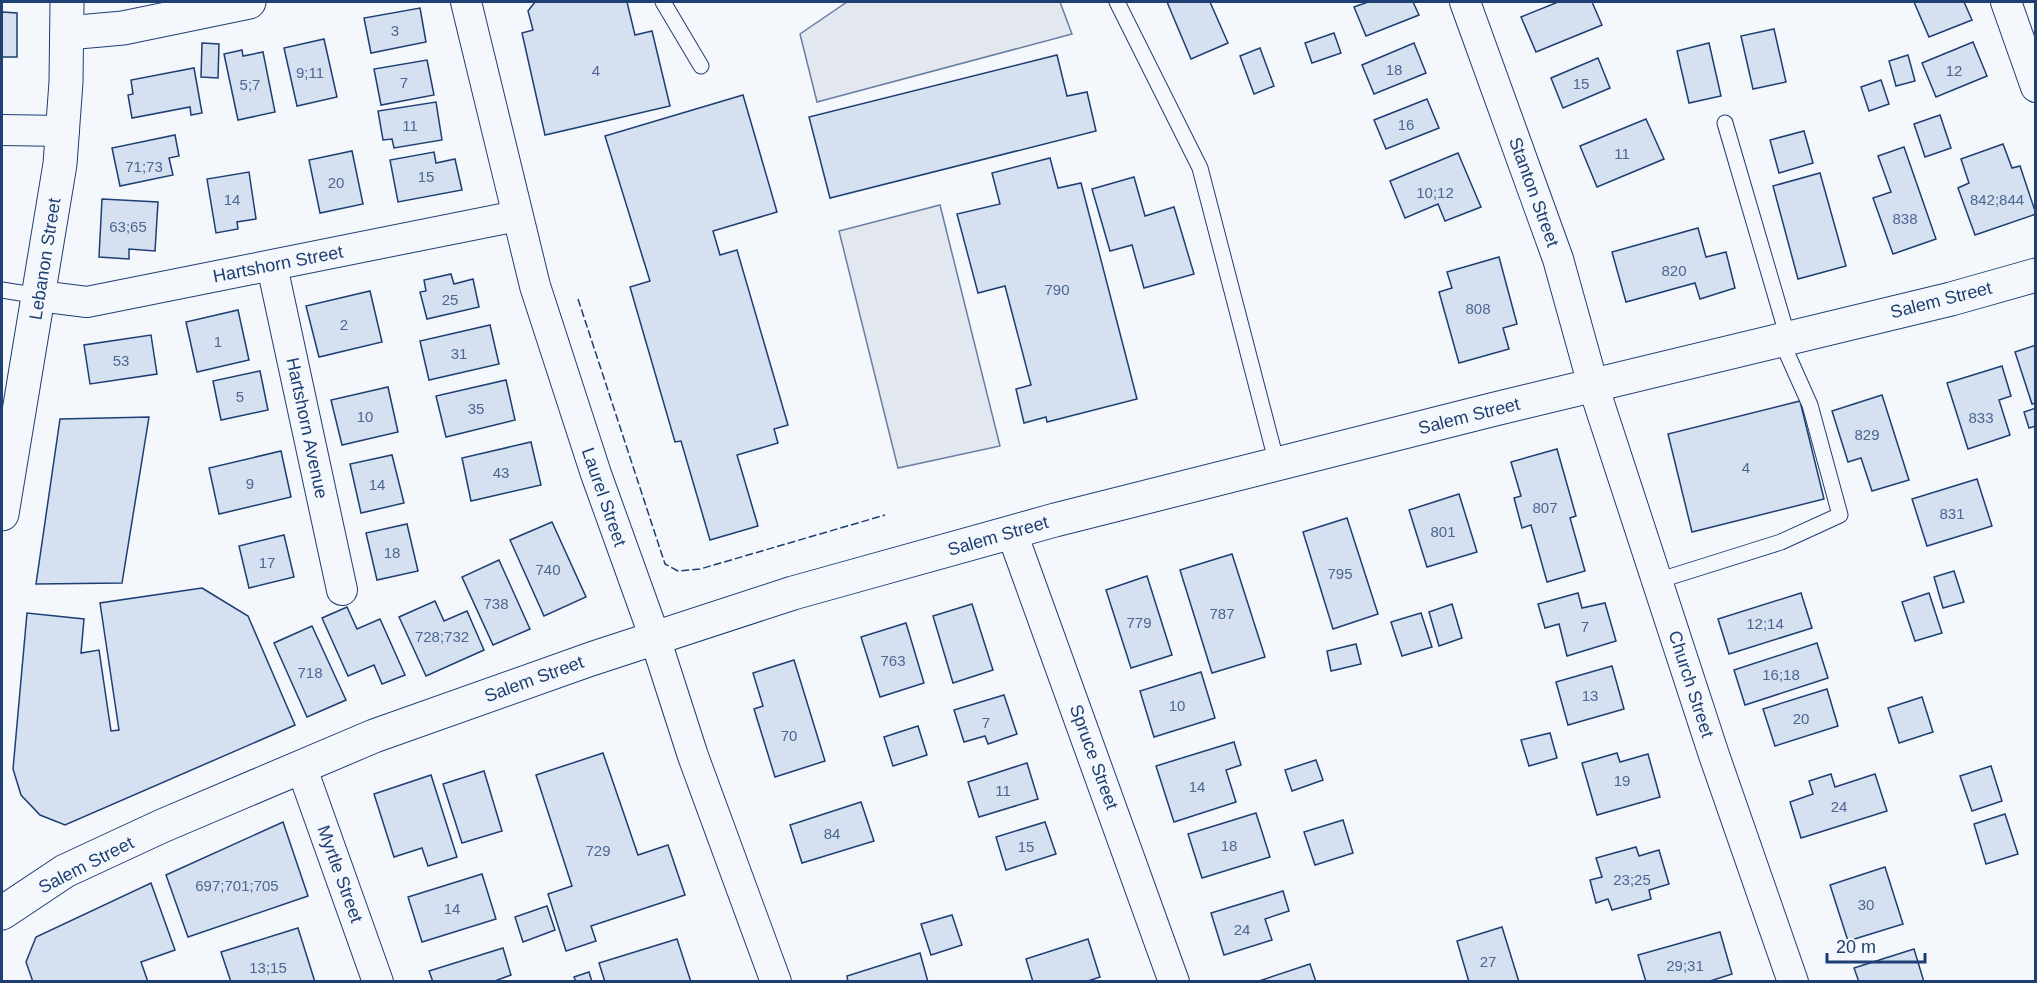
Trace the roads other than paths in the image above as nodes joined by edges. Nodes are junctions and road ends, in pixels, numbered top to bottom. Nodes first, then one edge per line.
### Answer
1 (249, 2) edge
2 (466, 2) edge
3 (663, 2) edge
4 (1117, 2) edge
5 (1465, 2) edge
6 (2006, 2) edge
7 (67, 17) edge
8 (701, 66) dead end
9 (2036, 87) edge
10 (1725, 123) dead end
11 (2, 129) edge
12 (64, 131) junction
13 (517, 216) junction
14 (272, 266) junction
15 (2036, 275) edge
16 (2, 290) edge
17 (39, 296) junction
18 (1784, 339) junction
19 (1593, 385) junction
20 (1277, 464) junction
21 (5, 472) edge
22 (2, 514) edge
23 (1012, 533) junction
24 (1657, 581) junction
25 (342, 590) dead end
26 (655, 638) junction
27 (301, 766) junction
28 (2, 913) edge
29 (378, 981) edge
30 (776, 981) edge
31 (1174, 981) edge
32 (1793, 981) edge

1 - 7 main road
2 - 13 street, Laurel Street
3 - 8 lane
4 - 20 lane
5 - 19 street, Stanton Street
6 - 9 street
7 - 12 main road, Lebanon Street
10 - 18 lane
11 - 12 street
12 - 17 main road, Lebanon Street
13 - 14 street, Hartshorn Street
13 - 26 street, Laurel Street
14 - 17 street, Hartshorn Street
14 - 25 street, Hartshorn Avenue
15 - 18 main road, Salem Street
16 - 17 lane
17 - 21 main road, Lebanon Street
18 - 19 main road, Salem Street
18 - 24 lane
19 - 20 main road, Salem Street
19 - 24 street, Church Street
20 - 23 main road, Salem Street
21 - 22 main road, Lebanon Street
23 - 26 main road, Salem Street
23 - 31 street, Spruce Street
24 - 32 street, Church Street
26 - 27 main road, Salem Street
26 - 30 street, Laurel Street
27 - 28 main road, Salem Street
27 - 29 street, Myrtle Street

